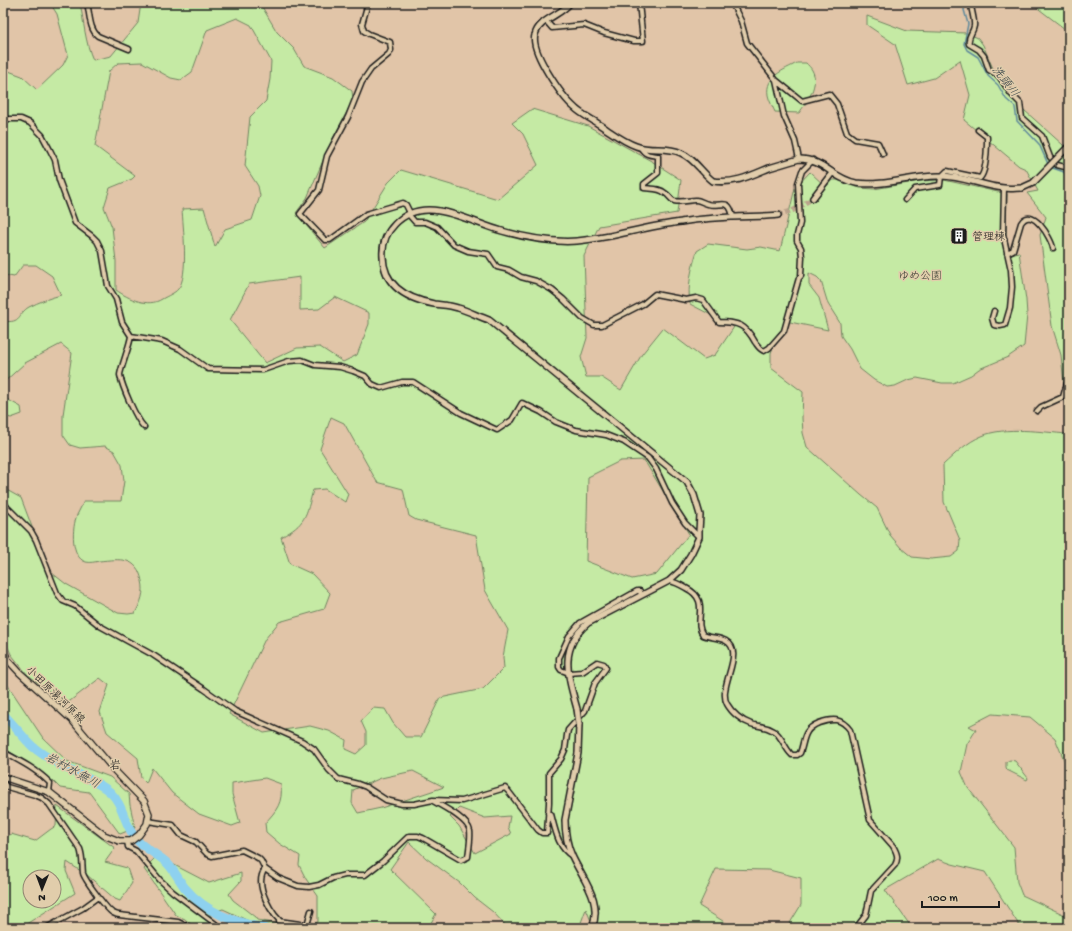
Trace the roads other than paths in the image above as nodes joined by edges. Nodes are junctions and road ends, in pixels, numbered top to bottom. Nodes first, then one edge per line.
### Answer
1 (88, 3) edge
2 (368, 3) edge
3 (570, 3) edge
4 (639, 3) edge
5 (732, 3) edge
6 (971, 3) edge
7 (546, 21) junction
8 (130, 49) dead end
9 (776, 80) junction
10 (3, 119) edge
11 (978, 130) dead end
12 (1069, 146) edge
13 (641, 148) junction
14 (883, 154) dead end
15 (799, 159) junction
16 (813, 160) junction
17 (1069, 168) edge
18 (832, 173) junction
19 (941, 176) junction
20 (1004, 188) junction
21 (813, 198) tunnel mouth
22 (905, 200) dead end
23 (409, 214) junction
24 (778, 215) tunnel mouth
25 (733, 217) junction
26 (1053, 248) dead end
27 (1007, 253) junction
28 (994, 311) dead end
29 (131, 336) junction
30 (1067, 383) dead end
31 (1036, 411) dead end
32 (144, 427) dead end
33 (3, 501) edge
34 (699, 537) junction
35 (669, 581) junction
36 (642, 595) junction
37 (3, 650) edge
38 (569, 674) junction
39 (3, 752) edge
40 (3, 777) edge
41 (3, 783) edge
42 (49, 792) junction
43 (433, 800) junction
44 (548, 813) junction
45 (148, 821) junction
46 (129, 841) junction
47 (572, 856) junction
48 (265, 869) junction
49 (98, 897) junction
50 (311, 911) dead end
51 (279, 920) junction
52 (54, 926) edge
53 (286, 927) edge
54 (46, 928) edge
55 (190, 928) edge
56 (222, 928) edge
57 (592, 928) edge
58 (856, 928) edge

1 - 8 street
2 - 23 street
3 - 7 street
4 - 7 street
5 - 9 street
6 - 17 street
7 - 13 street
9 - 14 street
9 - 15 street
10 - 29 street
11 - 19 street
12 - 20 street, bridge
13 - 15 street
13 - 25 street
15 - 16 street
16 - 18 street
16 - 23 street
18 - 19 street
18 - 21 street
19 - 20 street
19 - 22 street
20 - 27 street
23 - 25 street
23 - 34 street
24 - 25 street
26 - 27 street
27 - 28 street
29 - 32 street
29 - 34 street
30 - 31 street
33 - 43 street
34 - 35 street
35 - 36 street
35 - 58 street
36 - 38 street
36 - 38 street
37 - 45 main road, 小田原湯河原線
38 - 44 street
38 - 47 street, bridge
39 - 42 street
40 - 42 main road
41 - 49 street
42 - 46 main road
43 - 44 street
43 - 48 street
44 - 47 street
45 - 46 main road
45 - 48 street
46 - 56 street
47 - 57 street
48 - 51 street
49 - 52 street
49 - 55 street
50 - 51 street
51 - 53 street
52 - 54 street

